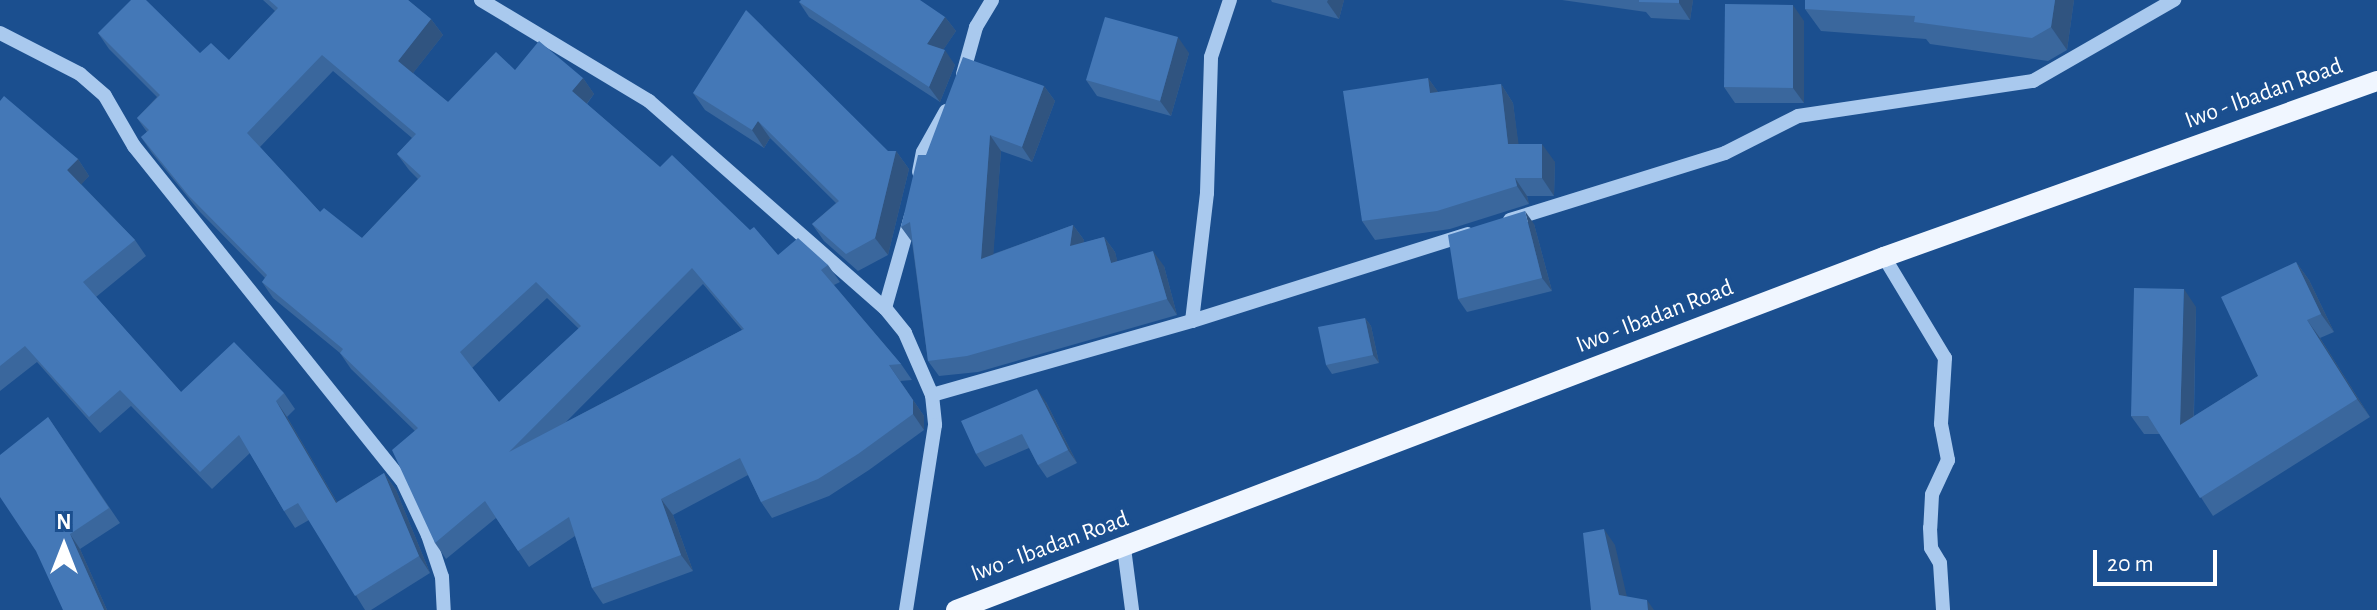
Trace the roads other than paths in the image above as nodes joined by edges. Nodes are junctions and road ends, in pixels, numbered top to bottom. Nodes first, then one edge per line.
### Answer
1 (481, 0) edge
2 (992, 0) edge
3 (1230, 0) edge
4 (2174, 0) edge
5 (0, 33) edge
6 (2377, 81) edge
7 (1884, 257) junction
8 (885, 308) junction
9 (1192, 321) junction
10 (932, 395) junction
11 (1124, 548) junction
12 (444, 610) edge
13 (906, 610) edge
14 (956, 610) edge
15 (1132, 610) edge
16 (1943, 610) edge

1 - 8 street
2 - 8 street
3 - 9 street
4 - 9 street
5 - 12 street
6 - 7 main road, Iwo - Ibadan Road
7 - 11 main road, Iwo - Ibadan Road
7 - 16 street
8 - 10 street
9 - 10 street
10 - 13 street
11 - 14 main road, Iwo - Ibadan Road
11 - 15 street

